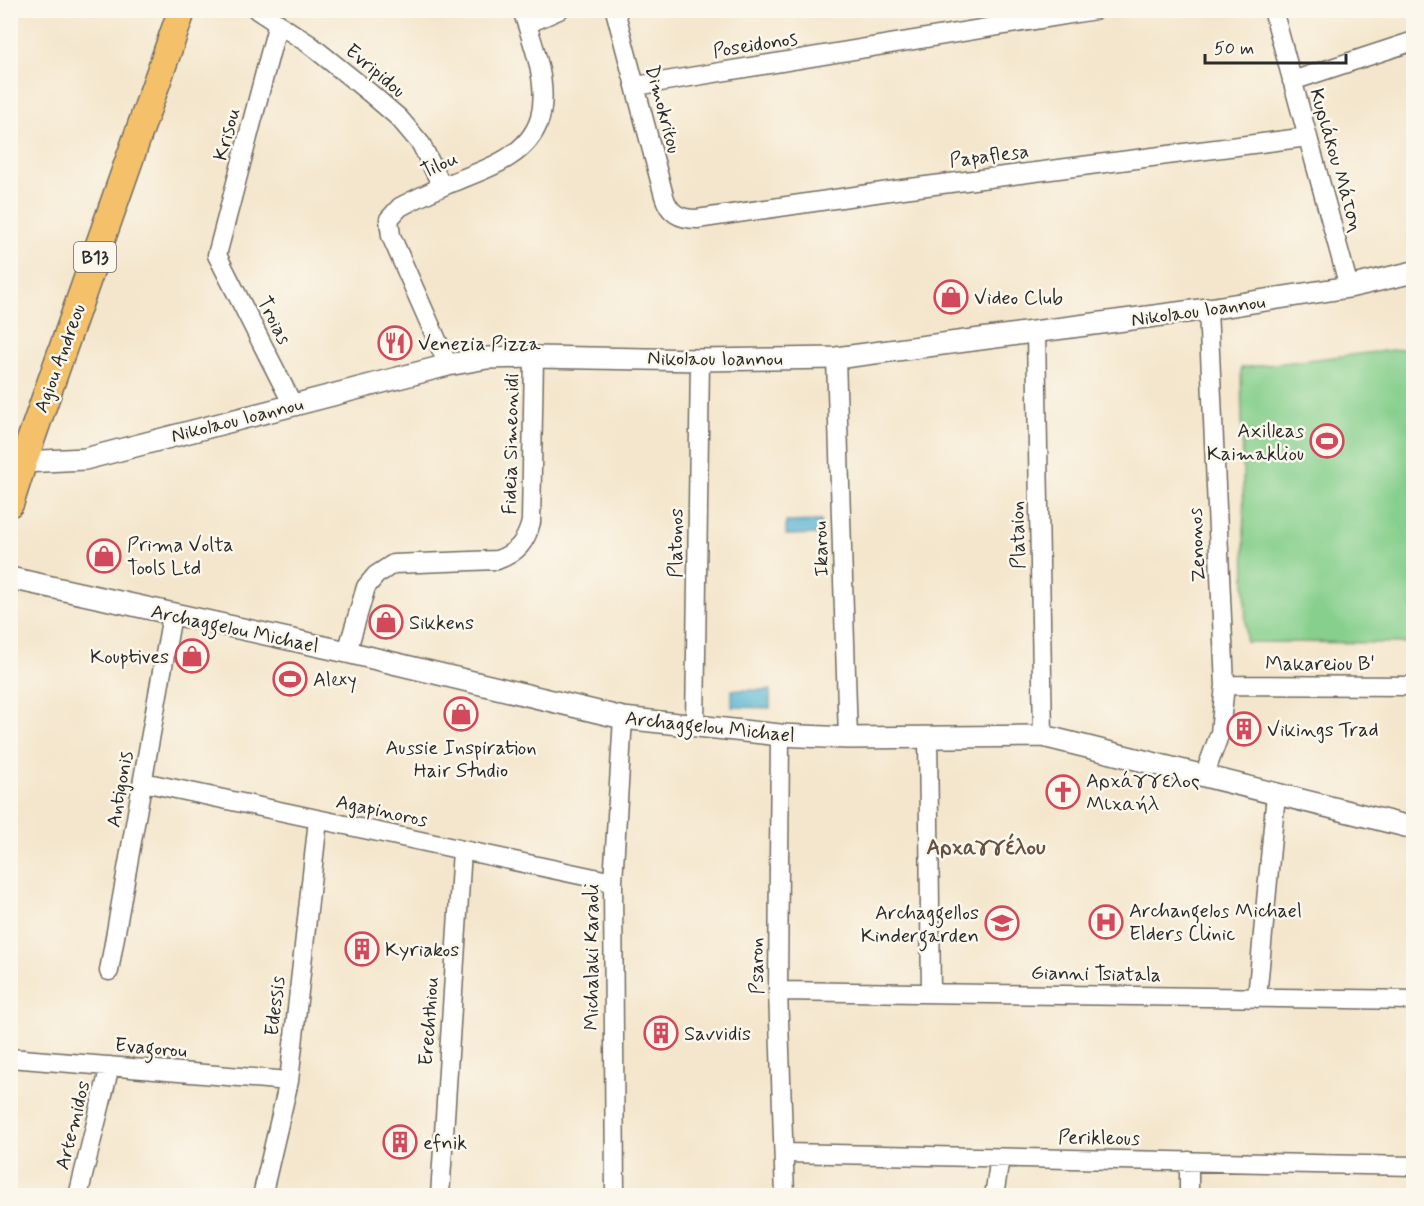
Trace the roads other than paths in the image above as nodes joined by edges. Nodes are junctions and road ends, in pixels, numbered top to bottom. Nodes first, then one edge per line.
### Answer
1 (182, 10) edge
2 (257, 10) edge
3 (559, 10) edge
4 (615, 10) edge
5 (1095, 10) edge
6 (1273, 10) edge
7 (524, 17) edge
8 (989, 18) edge
9 (278, 23) junction
10 (1413, 41) edge
11 (1292, 81) junction
12 (636, 86) junction
13 (1308, 137) junction
14 (442, 186) junction
15 (677, 215) joint
16 (217, 255) joint
17 (1413, 272) edge
18 (1349, 287) junction
19 (1208, 309) junction
20 (1036, 333) junction
21 (534, 357) junction
22 (836, 358) junction
23 (700, 360) junction
24 (448, 365) junction
25 (293, 405) junction
26 (23, 462) junction
27 (10, 503) edge
28 (10, 578) edge
29 (172, 615) junction
30 (347, 652) junction
31 (1225, 685) junction
32 (1413, 686) edge
33 (623, 718) junction
34 (695, 726) junction
35 (780, 735) junction
36 (1043, 736) junction
37 (848, 738) junction
38 (928, 738) junction
39 (1204, 776) junction
40 (142, 782) junction
41 (1276, 794) junction
42 (318, 820) junction
43 (1413, 828) edge
44 (462, 850) junction
45 (613, 882) junction
46 (109, 971) dead end
47 (778, 991) junction
48 (931, 993) junction
49 (1257, 998) junction
50 (1413, 1000) edge
51 (10, 1058) edge
52 (110, 1066) junction
53 (288, 1081) junction
54 (784, 1153) junction
55 (1000, 1158) junction
56 (1189, 1161) junction
57 (1413, 1166) edge
58 (78, 1196) edge
59 (262, 1196) edge
60 (440, 1196) edge
61 (615, 1196) edge
62 (785, 1196) edge
63 (994, 1196) edge
64 (1189, 1196) edge

1 - 26 main road, Agiou Andreou / B13
2 - 9 street, Evripidou
3 - 7 street
4 - 12 street, Dimokritou
5 - 8 street, Poseidonos
6 - 11 street, Κυριάκου Μάτση
7 - 14 street, Tilou
8 - 12 street, Poseidonos
9 - 14 street, Evripidou
9 - 16 street, Krisou
10 - 11 street
11 - 13 street, Κυριάκου Μάτση
12 - 15 street, Dimokritou
13 - 15 street, Papaflesa
13 - 18 street, Κυριάκου Μάτση
14 - 24 street, Tilou
16 - 25 street, Troias
17 - 18 street, Nikolaou Ioannou
18 - 19 street, Nikolaou Ioannou
19 - 20 street, Nikolaou Ioannou
19 - 31 street, Zenonos
20 - 22 street, Nikolaou Ioannou
20 - 36 street, Plataion
21 - 23 street, Nikolaou Ioannou
21 - 24 street, Nikolaou Ioannou
21 - 30 street, Fideia Simeonidi
22 - 23 street, Nikolaou Ioannou
22 - 37 street, Ikarou
23 - 34 street, Platonos
24 - 25 street, Nikolaou Ioannou
25 - 26 street, Nikolaou Ioannou
26 - 27 main road, Agiou Andreou / B13
28 - 29 street, Archaggelou Michael
29 - 30 street, Archaggelou Michael
29 - 40 street, Antigonis
30 - 33 street, Archaggelou Michael
31 - 32 street, Makareiou B'
31 - 39 street, Zenonos
33 - 34 street, Archaggelou Michael
33 - 45 street, Michalaki Karaoli
34 - 35 street, Archaggelou Michael
35 - 37 street, Archaggelou Michael
35 - 47 street, Psaron
36 - 38 street, Archaggelou Michael
36 - 39 street, Archaggelou Michael
37 - 38 street, Archaggelou Michael
38 - 48 street
39 - 41 street, Archaggelou Michael
40 - 42 street, Agapinoros
40 - 46 street, Antigonis
41 - 43 street, Archaggelou Michael
41 - 49 street
42 - 44 street, Agapinoros
42 - 53 street, Edessis
44 - 45 street, Agapinoros
44 - 60 street, Erechthiou
45 - 61 street, Michalaki Karaoli
47 - 48 street, Gianni Tsiatala
47 - 54 street, Psaron
48 - 49 street, Gianni Tsiatala
49 - 50 street, Gianni Tsiatala
51 - 52 street, Evagorou
52 - 53 street, Evagorou
52 - 58 street, Artemidos
53 - 59 street, Edessis
54 - 55 street, Perikleous
54 - 62 street, Psaron
55 - 56 street, Perikleous
55 - 63 street
56 - 57 street, Perikleous
56 - 64 street

